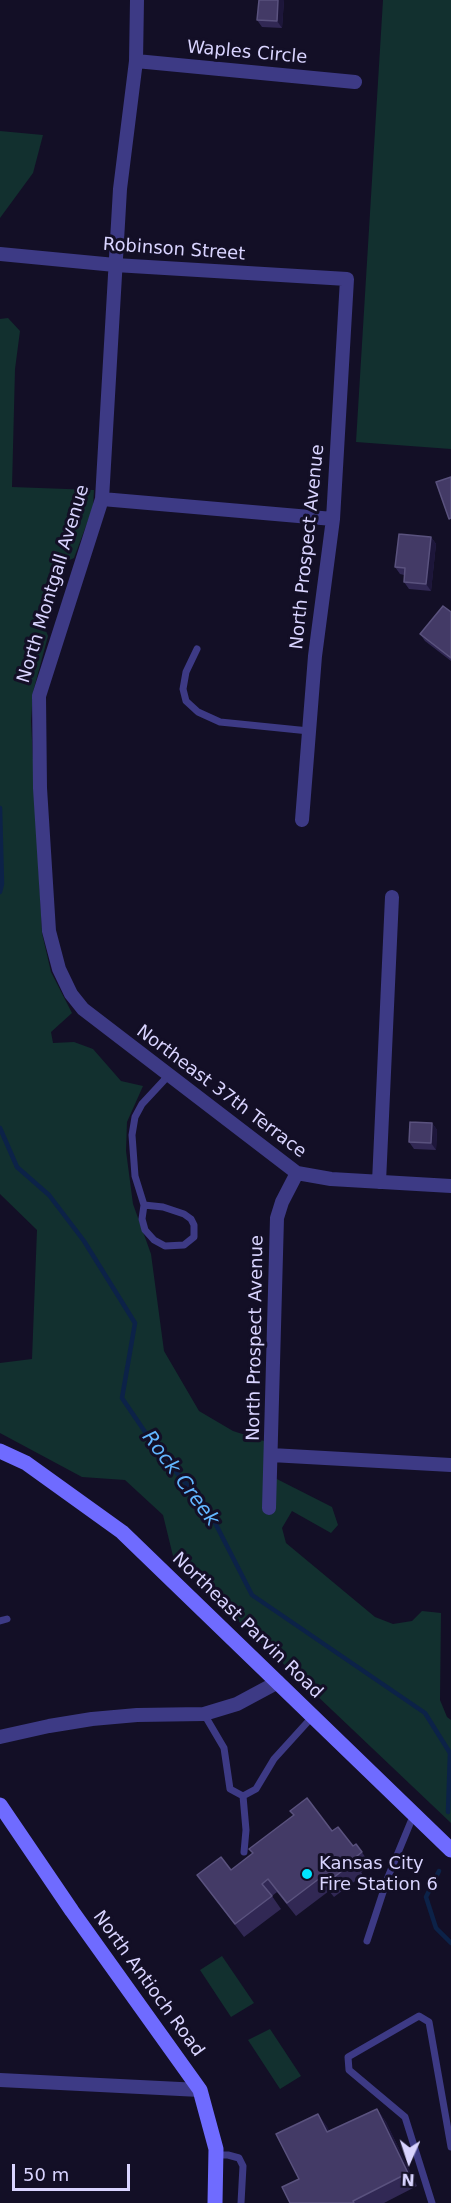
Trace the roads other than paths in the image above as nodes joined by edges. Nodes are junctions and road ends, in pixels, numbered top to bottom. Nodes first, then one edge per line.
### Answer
1 (137, 0) edge
2 (136, 61) junction
3 (355, 82) dead end
4 (0, 255) edge
5 (115, 264) junction
6 (347, 279) joint
7 (102, 499) junction
8 (333, 519) junction
9 (197, 649) dead end
10 (309, 731) junction
11 (302, 820) dead end
12 (392, 897) dead end
13 (66, 983) joint
14 (168, 1076) junction
15 (297, 1173) junction
16 (379, 1182) junction
17 (451, 1186) edge
18 (144, 1205) junction
19 (0, 1451) edge
20 (271, 1455) junction
21 (451, 1465) edge
22 (269, 1508) dead end
23 (278, 1682) junction
24 (204, 1713) junction
25 (313, 1716) junction
26 (0, 1737) edge
27 (243, 1796) junction
28 (0, 1805) edge
29 (414, 1814) junction
30 (451, 1850) edge
31 (244, 1852) dead end
32 (366, 1941) dead end
33 (0, 2080) edge
34 (200, 2090) junction
35 (451, 2147) edge
36 (216, 2155) junction
37 (215, 2203) edge
38 (241, 2203) edge
39 (432, 2203) edge

1 - 2 street, North Montgall Avenue
2 - 3 street, Waples Circle
2 - 5 street, North Montgall Avenue
4 - 5 street, Robinson Street
5 - 6 street, Robinson Street
5 - 7 street, North Montgall Avenue
6 - 8 street, North Prospect Avenue
7 - 8 street
7 - 13 street, North Montgall Avenue
8 - 10 street, North Prospect Avenue
9 - 10 lane
10 - 11 street, North Prospect Avenue
12 - 16 street
13 - 14 street, Northeast 37th Terrace
14 - 15 street, Northeast 37th Terrace
14 - 18 lane
15 - 16 street, Northeast 37th Terrace
15 - 20 street, North Prospect Avenue
16 - 17 street, Northeast 37th Terrace
18 - 18 lane
19 - 23 main road, Northeast Parvin Road
20 - 21 street
20 - 22 street, North Prospect Avenue
23 - 24 street
23 - 25 main road, Northeast Parvin Road
24 - 26 street
24 - 27 lane
25 - 27 lane
25 - 29 main road, Northeast Parvin Road
27 - 31 lane
28 - 34 main road, North Antioch Road
29 - 30 main road, Northeast Parvin Road
29 - 32 lane
33 - 34 street
34 - 36 main road, North Antioch Road
35 - 39 lane
36 - 37 main road, North Antioch Road
36 - 38 lane

